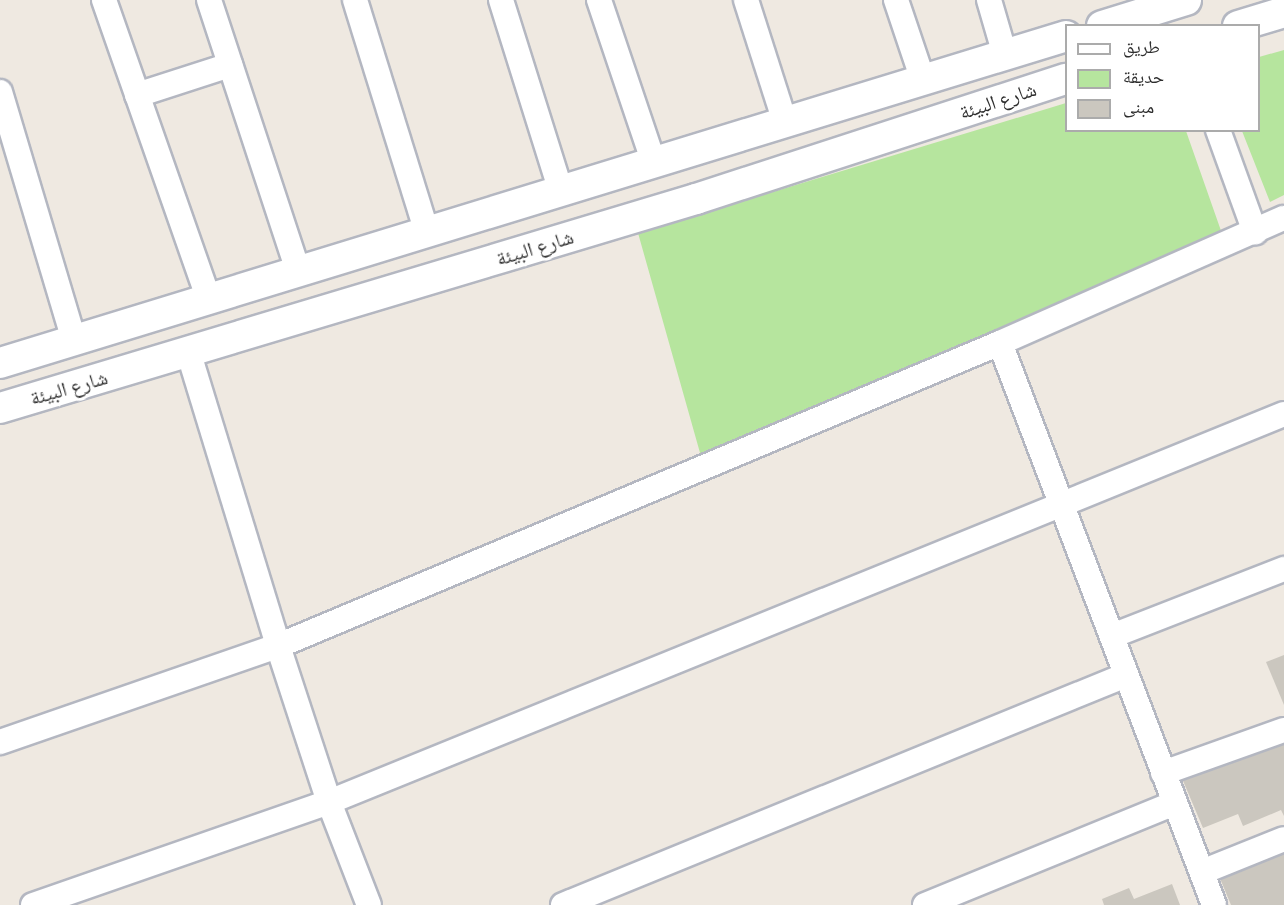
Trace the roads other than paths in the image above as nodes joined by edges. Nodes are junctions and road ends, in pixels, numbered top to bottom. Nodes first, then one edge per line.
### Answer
1 (104, 0) edge
2 (208, 0) edge
3 (355, 0) edge
4 (501, 0) edge
5 (599, 0) edge
6 (746, 0) edge
7 (896, 0) edge
8 (989, 0) edge
9 (1185, 0) edge
10 (1141, 7) edge
11 (1284, 12) edge
12 (1106, 24) edge
13 (1245, 24) edge
14 (1065, 36) edge
15 (1005, 55) junction
16 (230, 65) junction
17 (1065, 79) edge
18 (923, 81) junction
19 (0, 92) edge
20 (137, 95) junction
21 (785, 123) junction
22 (1219, 132) edge
23 (683, 154) junction
24 (654, 163) junction
25 (561, 191) junction
26 (696, 199) junction
27 (1284, 218) edge
28 (427, 232) junction
29 (1255, 232) junction
30 (298, 271) junction
31 (209, 299) junction
32 (74, 340) junction
33 (1000, 343) junction
34 (189, 354) junction
35 (0, 363) edge
36 (0, 408) edge
37 (1284, 414) edge
38 (1061, 505) junction
39 (1284, 569) edge
40 (1112, 636) junction
41 (278, 646) junction
42 (1126, 675) junction
43 (1284, 730) edge
44 (0, 742) edge
45 (1163, 773) junction
46 (329, 802) junction
47 (1175, 803) junction
48 (1284, 839) edge
49 (1202, 872) junction
50 (33, 905) edge
51 (369, 905) edge
52 (563, 905) edge
53 (925, 905) edge
54 (1214, 905) edge

1 - 20 street
2 - 16 street
3 - 28 street
4 - 25 street
5 - 24 street
6 - 21 street
7 - 18 street
8 - 15 street
9 - 10 street
10 - 12 street
11 - 13 street
14 - 15 street, شارع البيئة
15 - 18 street, شارع البيئة
16 - 20 street
16 - 30 street
17 - 26 street, شارع البيئة
18 - 21 street, شارع البيئة
19 - 32 street
20 - 31 street
21 - 23 street, شارع البيئة
22 - 29 street
23 - 24 street, شارع البيئة
23 - 26 street
24 - 25 street, شارع البيئة
25 - 28 street, شارع البيئة
26 - 34 street, شارع البيئة
27 - 29 street
28 - 30 street, شارع البيئة
29 - 33 street
30 - 31 street, شارع البيئة
31 - 32 street, شارع البيئة
32 - 35 street, شارع البيئة
33 - 38 street
33 - 41 street
34 - 36 street, شارع البيئة
34 - 41 street
37 - 38 street
38 - 40 street
38 - 46 street
39 - 40 street
40 - 42 street
41 - 44 street
41 - 46 street
42 - 45 street
42 - 52 street
43 - 45 street
45 - 47 street
46 - 50 street
46 - 51 street
47 - 49 street
47 - 53 street
48 - 49 street
49 - 54 street

